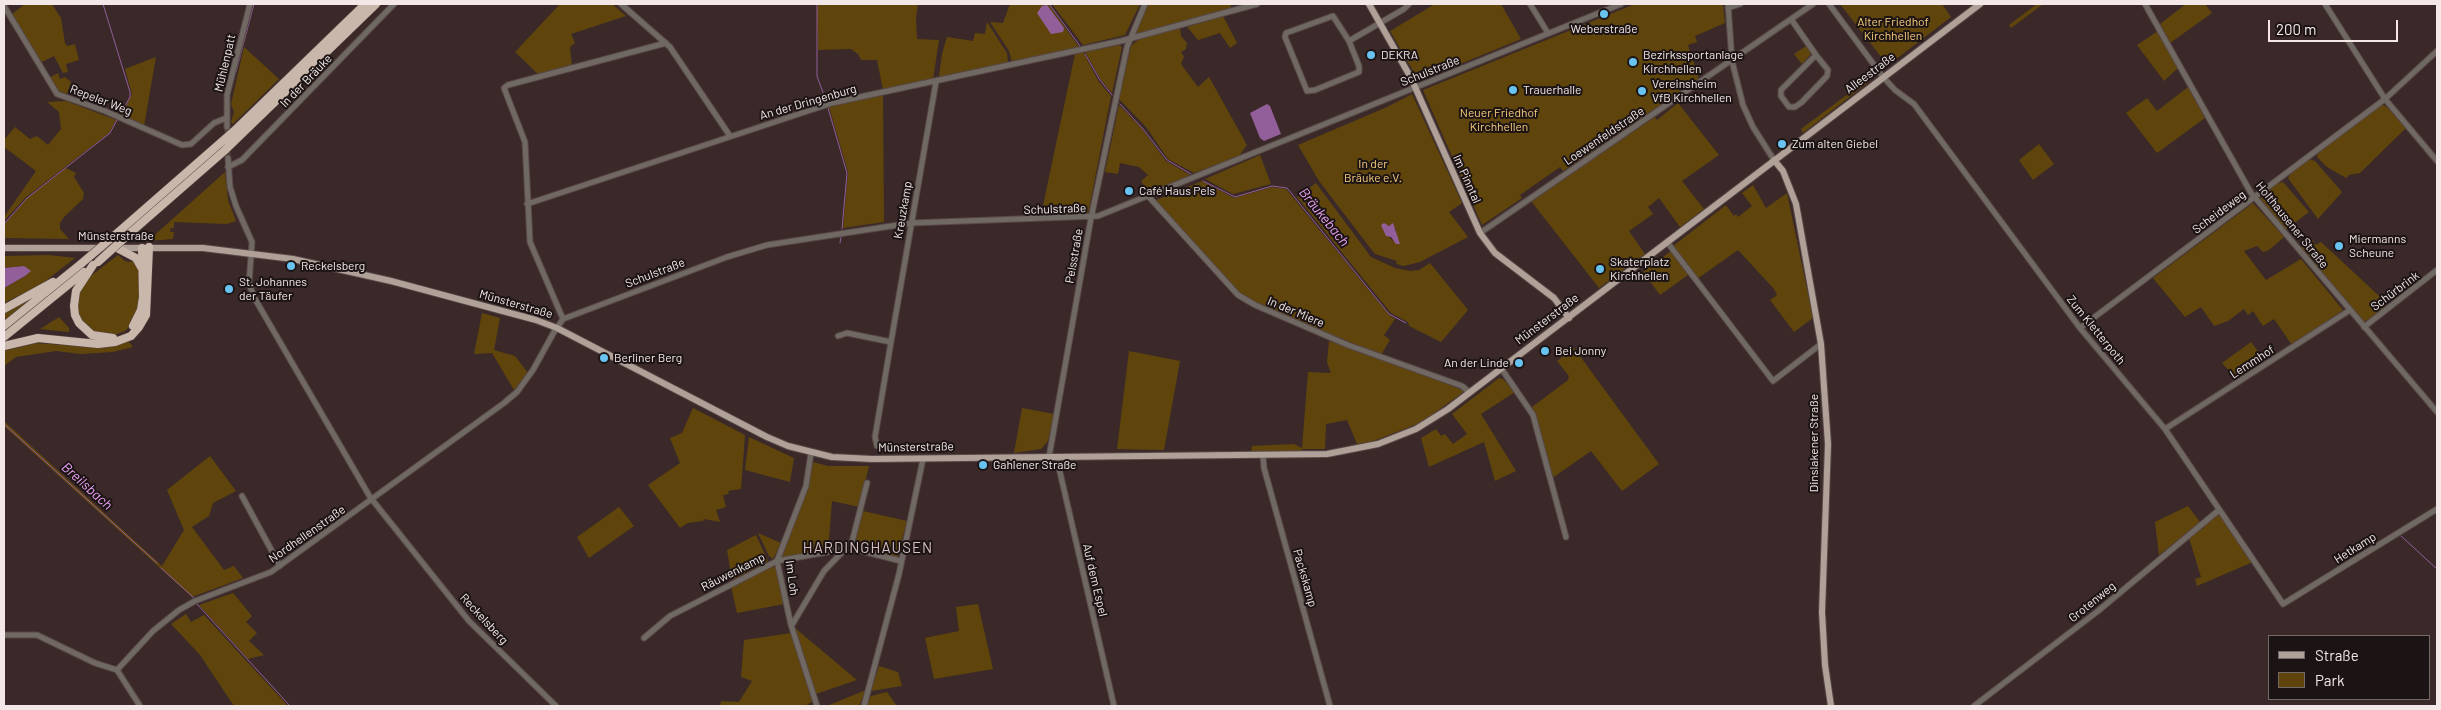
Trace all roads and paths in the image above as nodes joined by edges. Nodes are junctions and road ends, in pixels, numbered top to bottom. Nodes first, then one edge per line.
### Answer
1 (250, 4) edge
2 (365, 4) edge
3 (376, 4) edge
4 (394, 4) edge
5 (621, 4) edge
6 (1146, 4) edge
7 (1256, 4) edge
8 (1369, 4) edge
9 (1409, 4) edge
10 (1530, 4) edge
11 (1621, 4) edge
12 (1740, 4) edge
13 (1813, 4) edge
14 (1829, 4) edge
15 (1980, 4) edge
16 (2145, 4) edge
17 (2325, 4) edge
18 (1613, 5) edge
19 (4, 6) edge
20 (1728, 6) edge
21 (1803, 6) edge
22 (1791, 19) junction
23 (1380, 23) junction
24 (1548, 33) junction
25 (1129, 38) junction
26 (1349, 40) junction
27 (666, 43) junction
28 (2437, 52) edge
29 (1816, 55) junction
30 (1732, 61) junction
31 (1883, 77) junction
32 (936, 82) junction
33 (1416, 88) junction
34 (2385, 99) junction
35 (226, 118) junction
36 (227, 127) tunnel mouth
37 (730, 136) junction
38 (228, 158) tunnel mouth
39 (1774, 160) junction
40 (2437, 161) edge
41 (228, 167) junction
42 (1149, 197) junction
43 (2254, 198) junction
44 (528, 204) junction
45 (1091, 218) junction
46 (911, 223) junction
47 (1480, 233) junction
48 (1667, 242) junction
49 (4, 248) edge
50 (117, 248) junction
51 (146, 248) junction
52 (252, 254) junction
53 (95, 263) junction
54 (80, 265) junction
55 (2437, 270) edge
56 (142, 276) junction
57 (4, 309) edge
58 (2350, 310) junction
59 (1569, 318) junction
60 (564, 319) junction
61 (4, 326) edge
62 (2364, 327) junction
63 (557, 328) junction
64 (2080, 328) junction
65 (838, 336) dead end
66 (4, 337) edge
67 (890, 342) junction
68 (1821, 344) junction
69 (4, 346) edge
70 (1501, 368) junction
71 (1470, 393) junction
72 (2437, 412) edge
73 (2164, 429) junction
74 (877, 446) dead end
75 (811, 453) junction
76 (1263, 456) junction
77 (1049, 457) junction
78 (1058, 457) junction
79 (923, 459) junction
80 (867, 483) dead end
81 (242, 496) dead end
82 (373, 500) junction
83 (2437, 509) edge
84 (2220, 510) junction
85 (1566, 537) dead end
86 (844, 550) junction
87 (778, 561) junction
88 (902, 561) junction
89 (280, 566) junction
90 (2283, 604) joint
91 (791, 625) junction
92 (4, 634) edge
93 (644, 638) dead end
94 (117, 670) junction
95 (140, 706) edge
96 (556, 706) edge
97 (817, 706) edge
98 (864, 706) edge
99 (1114, 706) edge
100 (1330, 706) edge
101 (1831, 706) edge
102 (1974, 706) edge

1 - 35 street, Mühlenpatt
2 - 54 highway, bridge
3 - 53 highway, bridge
4 - 41 street, In der Bräuke
5 - 27 street
6 - 25 street, Pelsstraße
7 - 25 street, An der Dringenburg
8 - 23 main road, Im Pinntal
9 - 23 street
10 - 24 street
11 - 18 street, Schulstraße
12 - 20 street
13 - 21 street, Loewenfeldstraße
14 - 31 street, Zum Kletterpoth
15 - 31 main road, Alleestraße
16 - 43 street, Holthausener Straße
17 - 34 street
18 - 24 street, Schulstraße
19 - 35 street, Repeler Weg
20 - 30 street
21 - 22 street, Loewenfeldstraße
22 - 29 street
22 - 30 street, Loewenfeldstraße
23 - 26 street
23 - 33 main road, Im Pinntal
24 - 33 street, Schulstraße
25 - 32 street, An der Dringenburg
25 - 45 street, Pelsstraße
26 - 26 street
27 - 37 street
27 - 44 street
28 - 34 street, Scheideweg
29 - 29 street
30 - 39 street
30 - 47 street, Loewenfeldstraße
31 - 39 main road, Alleestraße
31 - 64 street, Zum Kletterpoth
32 - 37 street, An der Dringenburg
32 - 46 street, Kreuzkamp
33 - 42 street, Schulstraße
33 - 47 main road, Im Pinntal
34 - 40 street
34 - 43 street, Scheideweg
35 - 36 street, Mühlenpatt
37 - 44 street, An der Dringenburg
38 - 41 street
39 - 48 main road, Münsterstraße
39 - 68 main road, Dinslakener Straße
41 - 52 street
42 - 45 street, Schulstraße
42 - 71 street, In der Miere
43 - 58 street, Holthausener Straße
43 - 64 street, Scheideweg
44 - 60 street
45 - 46 street, Schulstraße
45 - 77 street, Pelsstraße
46 - 60 street, Schulstraße
46 - 67 street, Kreuzkamp
47 - 59 main road, Im Pinntal
48 - 59 main road, Münsterstraße
48 - 68 street
49 - 50 main road, Münsterstraße
50 - 51 main road, Münsterstraße
50 - 56 highway
51 - 52 main road, Münsterstraße
51 - 56 highway
51 - 69 highway
52 - 63 main road, Münsterstraße
52 - 82 street, Reckelsberg
53 - 56 highway
53 - 66 highway
54 - 57 highway
54 - 61 highway
55 - 62 street, Schürbrink
58 - 62 street, Holthausener Straße
58 - 73 street, Lemmhof
59 - 70 main road, Münsterstraße
60 - 63 street
62 - 72 street, Holthausener Straße
63 - 75 main road, Münsterstraße
63 - 82 street, Nordhellenstraße
64 - 73 street, Zum Kletterpoth
65 - 67 street
67 - 74 street, Kreuzkamp
68 - 101 main road, Dinslakener Straße
70 - 71 main road, Münsterstraße
70 - 85 street
71 - 76 main road, Münsterstraße
73 - 84 street, Zum Kletterpoth
75 - 79 main road, Münsterstraße
75 - 87 street, Im Loh
76 - 78 main road, Münsterstraße
76 - 100 street, Packskamp
77 - 78 main road, Münsterstraße
77 - 79 main road, Münsterstraße
78 - 99 street, Auf dem Espel
79 - 88 street
80 - 86 street
81 - 89 street
82 - 89 street, Nordhellenstraße
82 - 96 street, Reckelsberg
83 - 90 street, Hetkamp
84 - 90 street, Zum Kletterpoth
84 - 102 street, Grotenweg
86 - 87 street, Räuwenkamp
86 - 88 street, Räuwenkamp
86 - 91 street
87 - 91 street, Im Loh
87 - 93 street, Räuwenkamp
88 - 98 street
89 - 94 street, Nordhellenstraße
91 - 97 street, Im Loh
92 - 94 street
94 - 95 street

